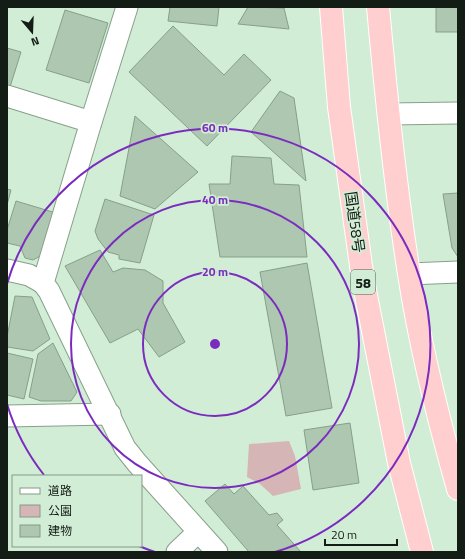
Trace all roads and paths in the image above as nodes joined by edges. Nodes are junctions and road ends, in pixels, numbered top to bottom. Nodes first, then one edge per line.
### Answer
1 (127, 7) edge
2 (329, 7) edge
3 (378, 7) edge
4 (7, 96) edge
5 (458, 113) edge
6 (389, 114) junction
7 (91, 122) junction
8 (7, 270) edge
9 (458, 272) edge
10 (409, 274) junction
11 (43, 283) junction
12 (110, 414) junction
13 (7, 416) edge
14 (458, 488) edge
15 (198, 532) junction
16 (177, 552) edge
17 (217, 552) edge
18 (422, 552) edge

1 - 7 street
2 - 18 highway, 国道58号 / 58
3 - 6 highway
4 - 7 street
5 - 6 street
6 - 10 highway
7 - 11 street
8 - 11 street
9 - 10 street
10 - 14 highway
11 - 12 street
12 - 13 street
12 - 15 street
15 - 16 street
15 - 17 street

